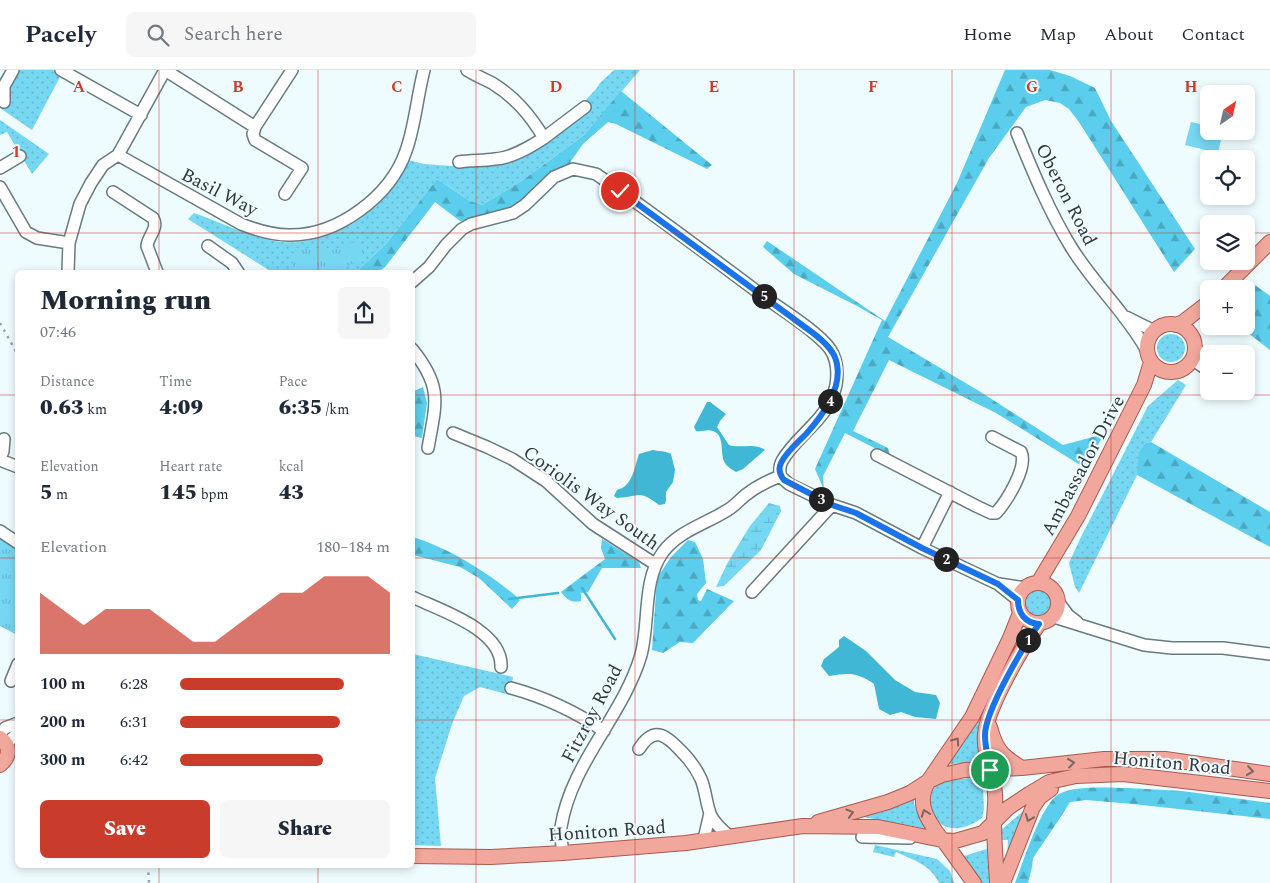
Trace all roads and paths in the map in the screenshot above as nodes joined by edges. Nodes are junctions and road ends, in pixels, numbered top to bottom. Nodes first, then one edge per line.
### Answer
1 (13, 70) edge
2 (165, 70) edge
3 (292, 70) edge
4 (424, 70) edge
5 (467, 70) edge
6 (68, 72) edge
7 (4, 102) dead end
8 (585, 106) dead end
9 (141, 115) junction
10 (255, 127) junction
11 (1017, 133) dead end
12 (544, 138) junction
13 (118, 155) junction
14 (20, 156) dead end
15 (459, 162) dead end
16 (0, 168) edge
17 (0, 188) edge
18 (113, 192) dead end
19 (286, 194) dead end
20 (1270, 242) edge
21 (68, 243) junction
22 (208, 246) dead end
23 (68, 270) edge
24 (156, 270) edge
25 (237, 270) edge
26 (415, 280) edge
27 (1232, 280) edge
28 (1200, 309) edge
29 (1124, 316) junction
30 (1200, 317) edge
31 (1176, 325) junction
32 (1154, 331) junction
33 (1192, 338) junction
34 (1146, 349) junction
35 (415, 352) edge
36 (1192, 359) junction
37 (1150, 362) junction
38 (1200, 365) edge
39 (1165, 372) junction
40 (1144, 386) junction
41 (453, 433) dead end
42 (992, 437) dead end
43 (4, 439) dead end
44 (428, 448) dead end
45 (876, 455) dead end
46 (0, 460) edge
47 (15, 466) edge
48 (780, 476) junction
49 (950, 492) junction
50 (832, 505) junction
51 (0, 531) edge
52 (15, 541) edge
53 (922, 548) junction
54 (655, 564) junction
55 (1044, 585) junction
56 (752, 592) dead end
57 (415, 598) edge
58 (1021, 600) junction
59 (1056, 610) junction
60 (1039, 624) junction
61 (1270, 654) edge
62 (500, 667) dead end
63 (15, 671) edge
64 (11, 681) dead end
65 (512, 688) dead end
66 (988, 721) junction
67 (15, 724) edge
68 (604, 732) junction
69 (6, 743) edge
70 (639, 750) dead end
71 (15, 764) edge
72 (0, 765) edge
73 (1022, 768) junction
74 (990, 770) junction
75 (1270, 774) edge
76 (1076, 776) junction
77 (928, 781) junction
78 (1270, 791) edge
79 (710, 813) junction
80 (994, 821) junction
81 (803, 826) junction
82 (729, 836) junction
83 (862, 837) dead end
84 (927, 837) junction
85 (704, 839) junction
86 (943, 840) junction
87 (563, 854) junction
88 (415, 856) edge
89 (974, 883) edge
90 (996, 883) edge
91 (1003, 883) edge

1 - 7 street
2 - 9 street
2 - 10 street
3 - 10 street
4 - 13 street, Basil Way
5 - 12 street
6 - 9 street
8 - 12 street
9 - 13 street
10 - 19 street, Basil Way
11 - 29 street, Oberon Road
12 - 15 street
13 - 21 street
14 - 16 street
17 - 21 street
18 - 24 street
20 - 27 main road
21 - 23 street
22 - 25 street
26 - 48 street
28 - 31 main road
29 - 32 street, Oberon Road
29 - 34 street, Oberon Road
30 - 33 main road
31 - 32 main road
31 - 33 main road
32 - 34 main road
33 - 36 main road
34 - 37 main road
35 - 44 street
36 - 38 street
36 - 39 main road
37 - 39 main road
37 - 40 main road, Ambassador Drive
39 - 40 main road, Ambassador Drive
40 - 55 main road, Ambassador Drive
41 - 54 street, Coriolis Way South
42 - 49 street
43 - 46 street
45 - 49 street
46 - 47 street
48 - 50 street
48 - 54 street, Fitzroy Road
49 - 53 street
50 - 53 street
50 - 56 street
51 - 52 street
53 - 58 street
54 - 68 street, Fitzroy Road
55 - 58 main road
55 - 59 main road
57 - 62 street
58 - 60 main road
77 -> 58 main road
59 - 60 main road
59 - 61 street
60 - 66 main road
63 - 64 street
65 - 68 street
66 - 73 main road
66 - 74 main road
67 - 69 street
68 - 87 street, Fitzroy Road
69 - 72 main road
70 - 79 street
71 - 72 main road
73 - 74 main road, Honiton Road
73 -> 75 main road, Honiton Road
74 - 77 main road
74 - 80 main road
76 - 78 main road, Honiton Road
76 - 80 main road, Honiton Road
76 -> 91 main road
81 -> 77 main road, Honiton Road
86 -> 77 main road
79 - 82 street
79 - 85 street
80 - 86 main road
80 - 90 main road
81 - 82 main road, Honiton Road
81 - 84 main road, Honiton Road
82 - 85 main road, Honiton Road
83 - 84 street, Honiton Road
84 - 86 main road, Honiton Road
85 - 87 main road, Honiton Road
86 - 89 main road
87 - 88 main road, Honiton Road

